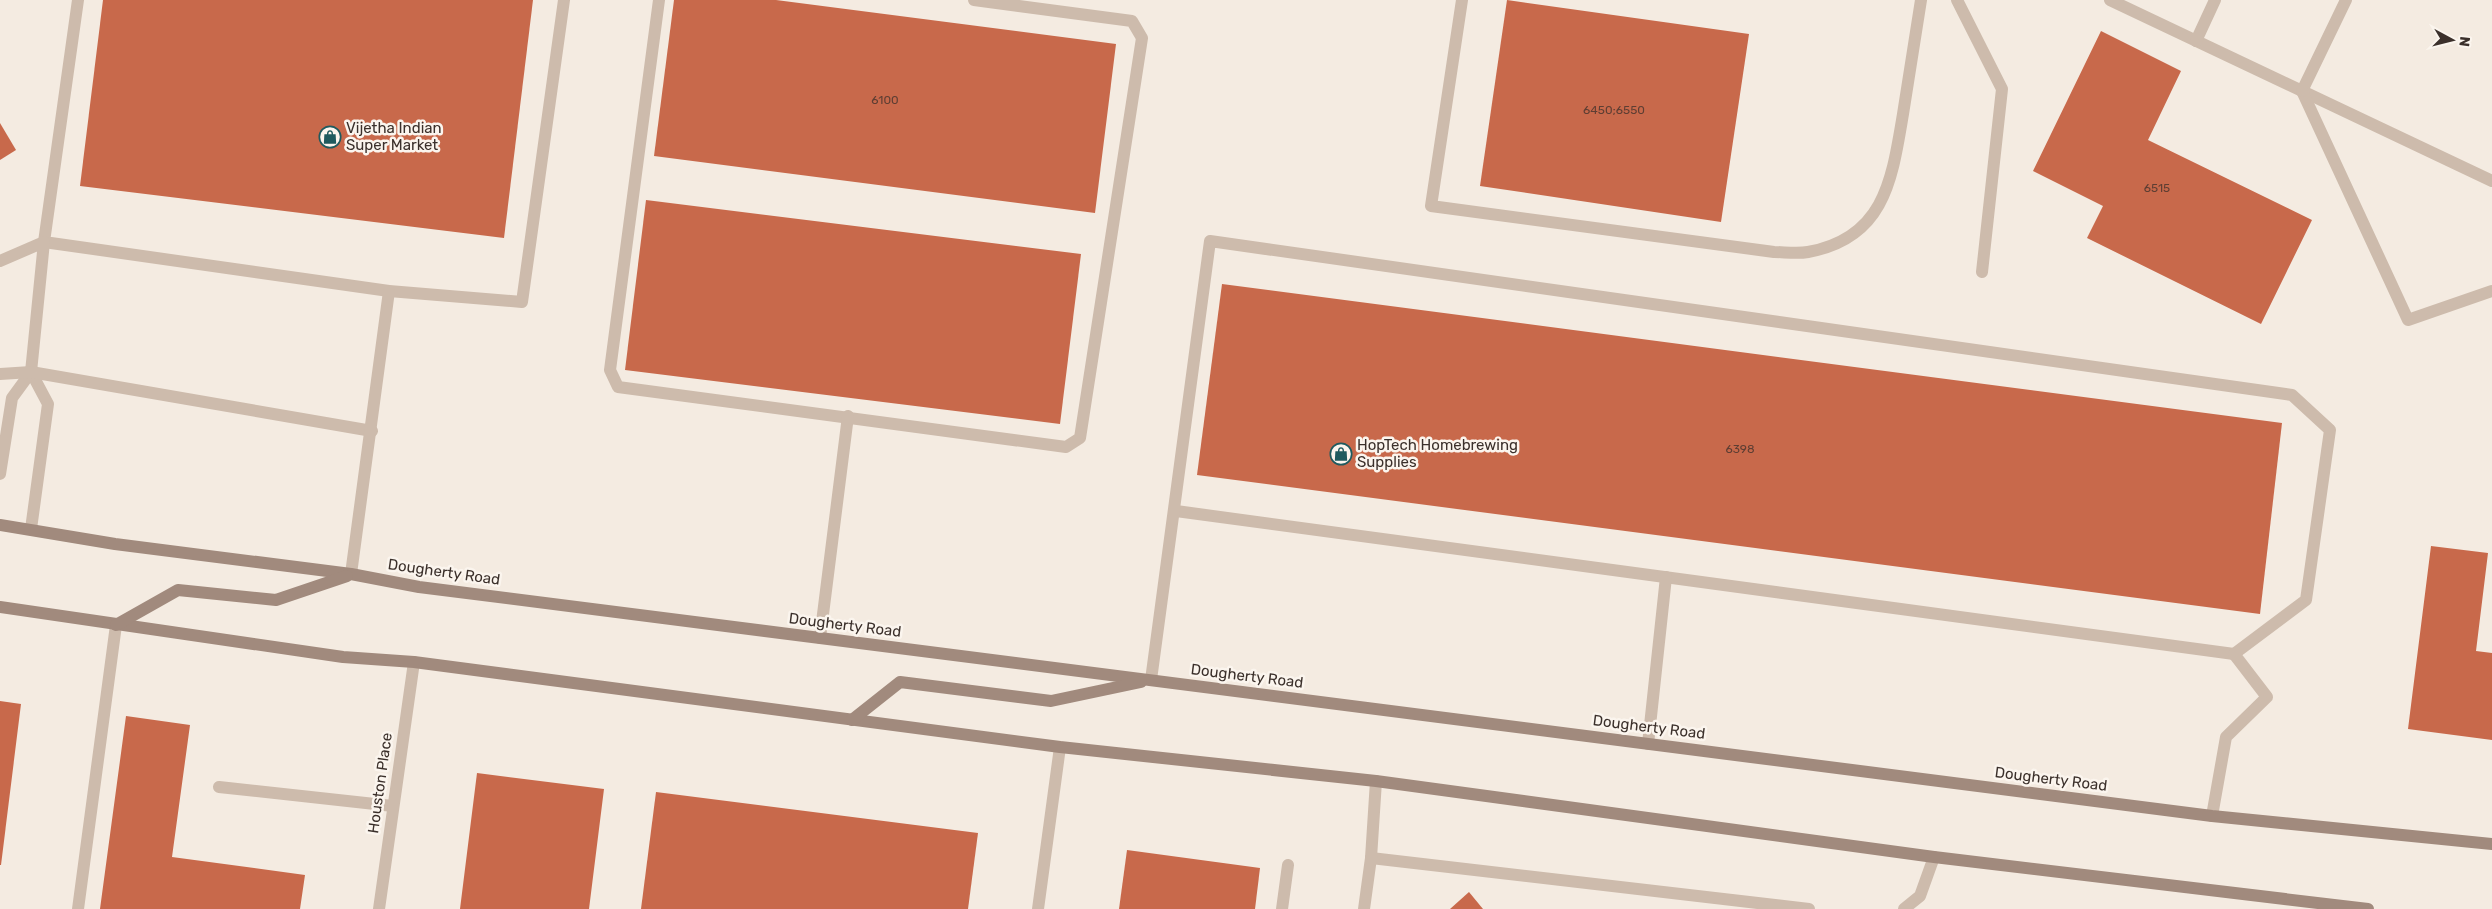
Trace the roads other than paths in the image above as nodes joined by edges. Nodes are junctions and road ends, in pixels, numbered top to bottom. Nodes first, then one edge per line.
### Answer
1 (78, 0) edge
2 (564, 0) edge
3 (659, 0) edge
4 (974, 0) edge
5 (1462, 0) edge
6 (1921, 0) edge
7 (1957, 0) edge
8 (2110, 0) edge
9 (2215, 0) edge
10 (2346, 0) edge
11 (2196, 41) junction
12 (2302, 91) junction
13 (2492, 181) edge
14 (44, 242) junction
15 (0, 261) edge
16 (1982, 272) dead end
17 (389, 291) junction
18 (2492, 292) edge
19 (31, 372) junction
20 (0, 374) edge
21 (848, 416) junction
22 (372, 431) junction
23 (0, 474) edge
24 (1176, 511) junction
25 (0, 525) edge
26 (31, 529) junction
27 (351, 574) junction
28 (1666, 577) junction
29 (0, 607) edge
30 (116, 625) junction
31 (820, 638) junction
32 (2234, 654) junction
33 (414, 662) junction
34 (1151, 680) junction
35 (852, 720) junction
36 (1648, 744) junction
37 (1060, 747) junction
38 (1376, 781) junction
39 (219, 787) dead end
40 (393, 806) junction
41 (2212, 816) junction
42 (2492, 844) edge
43 (1934, 857) junction
44 (1371, 858) junction
45 (1288, 865) dead end
46 (78, 909) edge
47 (379, 909) edge
48 (1038, 909) edge
49 (1282, 909) edge
50 (1364, 909) edge
51 (1809, 909) edge
52 (1904, 909) edge
53 (2367, 909) edge

1 - 14 street
2 - 17 street
3 - 21 street
4 - 21 street
5 - 6 street
7 - 16 street
8 - 11 street
9 - 11 street
10 - 12 street
11 - 12 street
12 - 13 street
12 - 18 street
14 - 15 street
14 - 17 street
14 - 19 street
17 - 22 street
19 - 20 street
19 - 22 street
19 - 23 street
19 - 26 street
21 - 31 street
22 - 27 street
24 - 28 street
24 - 32 street
24 - 34 street
25 - 26 main road, Dougherty Road
26 - 27 main road, Dougherty Road
27 - 30 main road
27 - 31 main road, Dougherty Road
28 - 32 street
28 - 36 street
29 - 30 main road
30 - 33 main road
30 - 46 street
31 - 34 main road, Dougherty Road
32 - 41 street
33 - 35 main road
33 - 40 street, Houston Place
34 - 35 main road
34 - 36 main road, Dougherty Road
35 - 37 main road
36 - 41 main road, Dougherty Road
37 - 38 main road
37 - 48 street
38 - 43 main road
38 - 44 street
39 - 40 street
40 - 47 street, Houston Place
41 - 42 main road, Dougherty Road
43 - 52 street
43 - 53 main road
44 - 50 street
44 - 51 street
45 - 49 street

